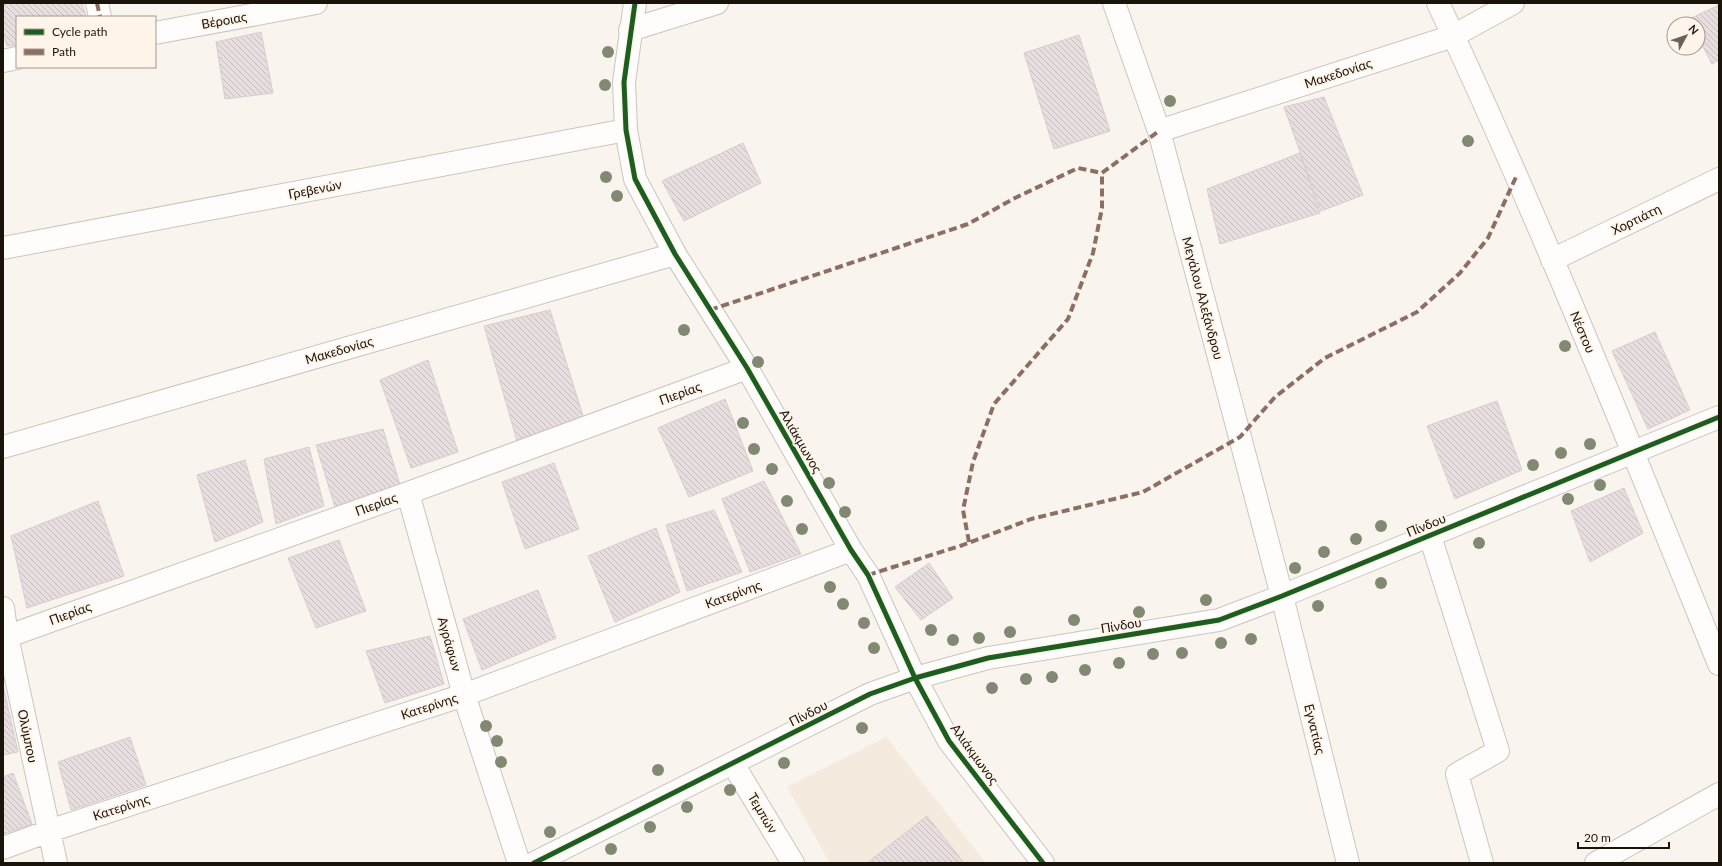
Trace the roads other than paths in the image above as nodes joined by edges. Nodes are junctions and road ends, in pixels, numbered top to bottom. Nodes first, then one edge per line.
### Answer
1 (97, 3) edge
2 (316, 3) edge
3 (635, 3) edge
4 (717, 3) edge
5 (1114, 3) edge
6 (1438, 3) edge
7 (1513, 3) edge
8 (100, 16) edge
9 (630, 30) junction
10 (156, 33) edge
11 (1454, 36) junction
12 (16, 58) edge
13 (3, 61) edge
14 (626, 130) junction
15 (1159, 131) junction
16 (1719, 179) edge
17 (3, 248) edge
18 (675, 254) junction
19 (1552, 260) junction
20 (747, 368) junction
21 (1719, 417) edge
22 (3, 447) edge
23 (1634, 453) junction
24 (408, 493) junction
25 (1430, 536) junction
26 (851, 550) junction
27 (1282, 596) junction
28 (3, 608) edge
29 (5, 637) edge
30 (1719, 664) edge
31 (915, 678) junction
32 (464, 695) junction
33 (733, 764) junction
34 (1719, 794) edge
35 (49, 831) junction
36 (3, 848) edge
37 (56, 863) edge
38 (519, 863) edge
39 (534, 863) edge
40 (793, 863) edge
41 (1043, 863) edge
42 (1348, 863) edge
43 (1482, 863) edge
44 (1596, 863) edge

1 - 8 street
2 - 10 street, Βέροιας
3 - 9 street, Αλιάκμωνος
4 - 9 street
5 - 15 street, Μεγάλου Αλεξάνδρου
6 - 11 street, Νέστου
7 - 11 street, Μακεδονίας
9 - 14 street, Αλιάκμωνος
11 - 15 street, Μακεδονίας
11 - 19 street, Νέστου
12 - 13 street
14 - 17 street, Γρεβενών
14 - 18 street, Αλιάκμωνος
15 - 27 street, Μεγάλου Αλεξάνδρου
16 - 19 street, Χορτιάτη
18 - 20 street, Αλιάκμωνος
18 - 22 street, Μακεδονίας
19 - 23 street, Νέστου
20 - 24 street, Πιερίας
20 - 26 street, Αλιάκμωνος
21 - 23 street, Πίνδου
23 - 25 street, Πίνδου
23 - 30 street, Νέστου
24 - 29 street, Πιερίας
24 - 32 street, Αγράφων
25 - 27 street, Πίνδου
25 - 43 street
26 - 31 street, Αλιάκμωνος
26 - 32 street, Κατερίνης
27 - 31 street, Πίνδου
27 - 42 street, Εγνατίας
28 - 29 street, Ολύμπου
29 - 35 street, Ολύμπου
31 - 33 street, Πίνδου
31 - 41 street, Αλιάκμωνος
32 - 35 street, Κατερίνης
32 - 38 street, Αγράφων
33 - 39 street, Πίνδου
33 - 40 street, Τεμπών
34 - 44 street
35 - 36 street, Κατερίνης
35 - 37 street, Ολύμπου

